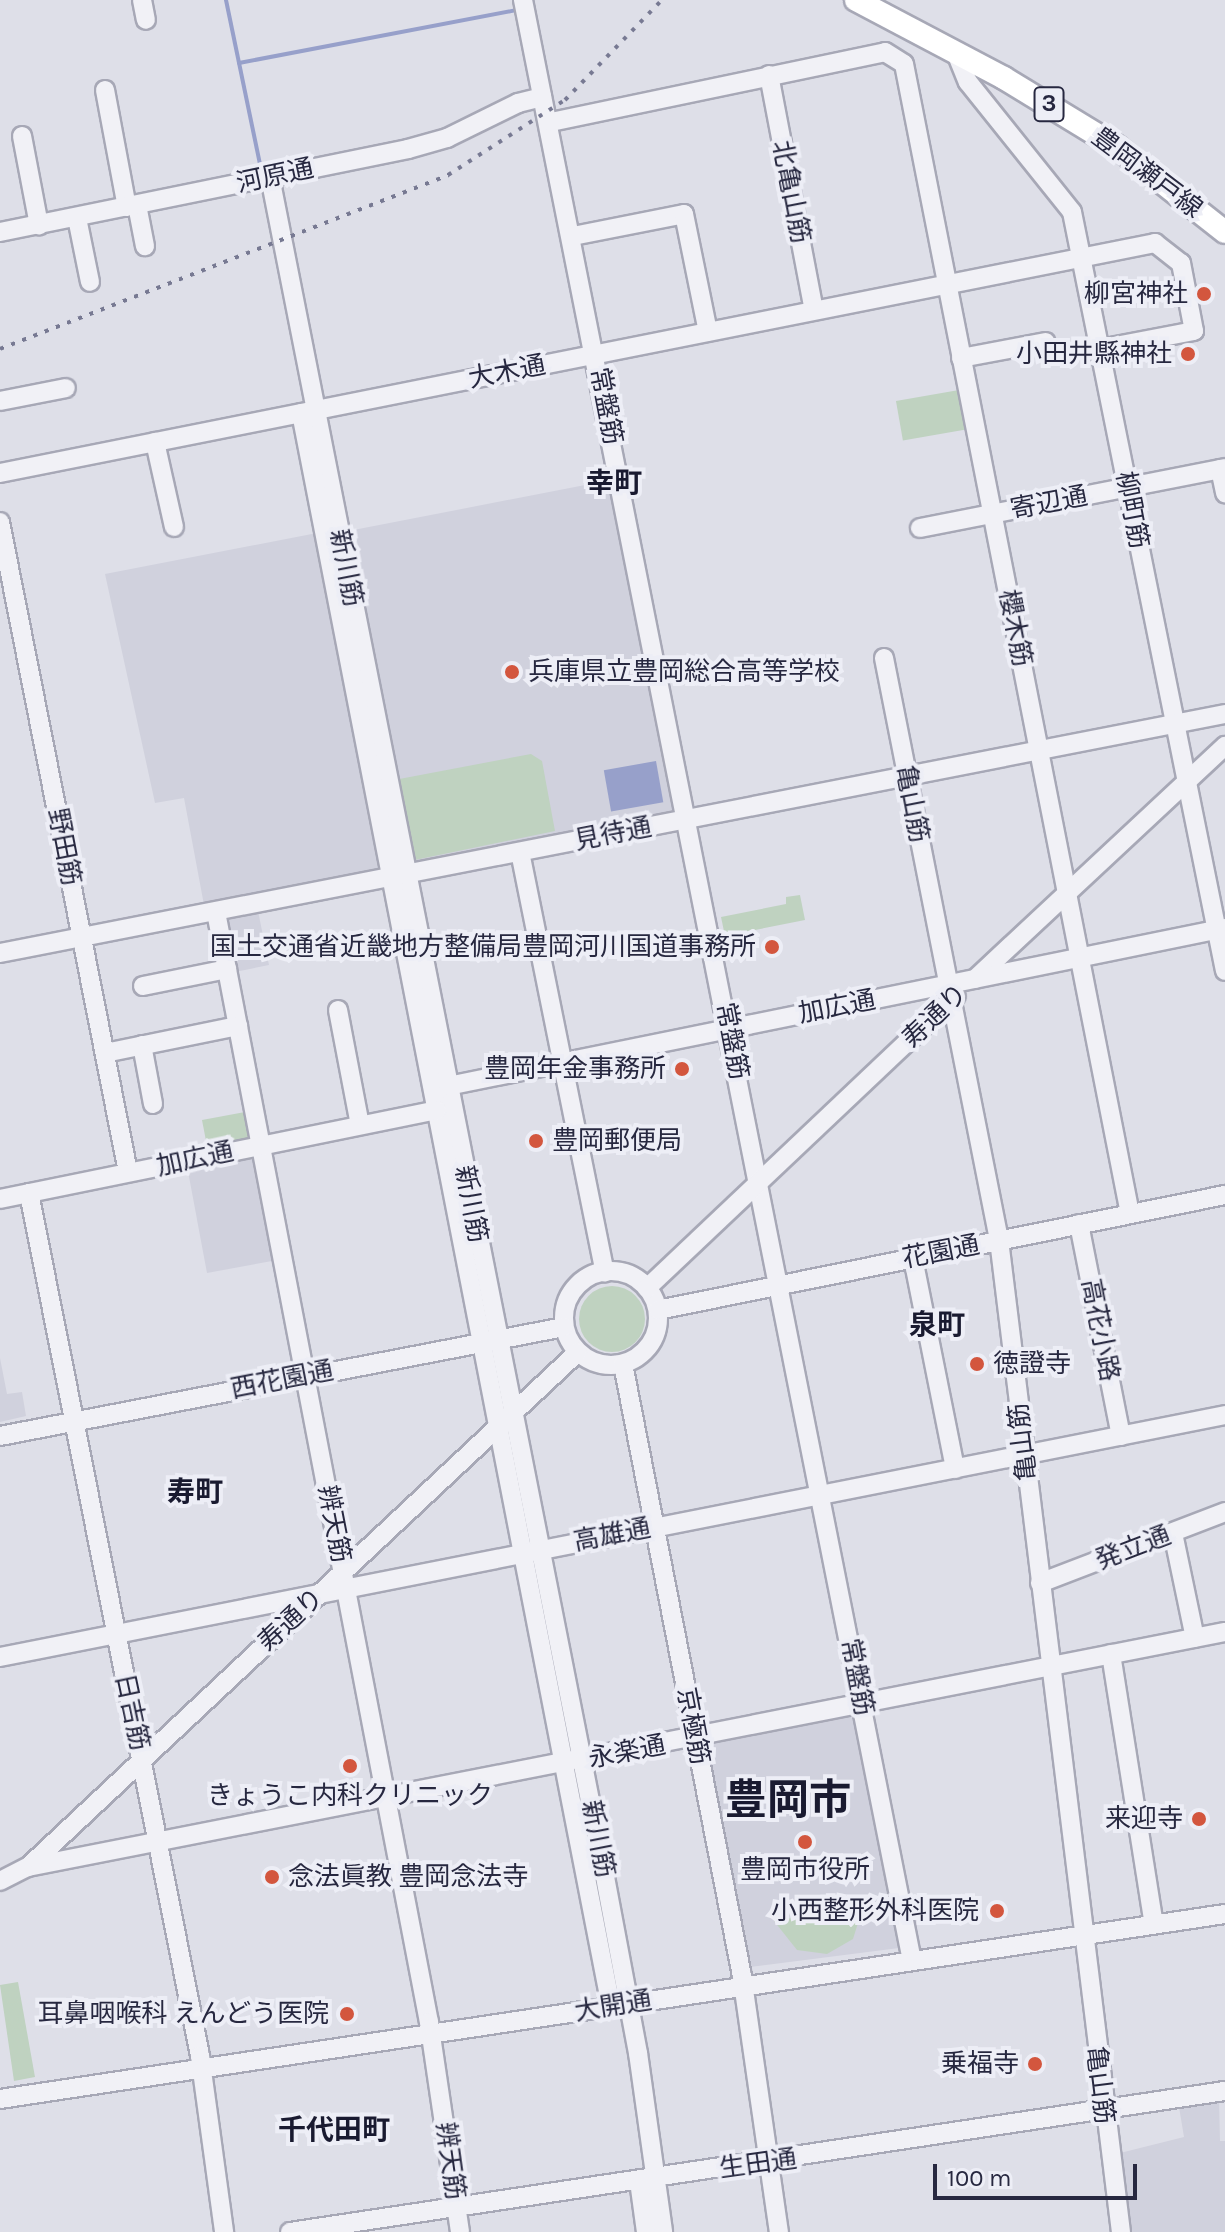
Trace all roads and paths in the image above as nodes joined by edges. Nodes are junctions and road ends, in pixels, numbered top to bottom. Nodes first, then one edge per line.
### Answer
1 (142, 0) edge
2 (523, 0) edge
3 (856, 0) edge
4 (146, 20) dead end
5 (956, 53) junction
6 (769, 75) junction
7 (105, 90) dead end
8 (542, 97) junction
9 (551, 122) junction
10 (22, 136) dead end
11 (270, 177) junction
12 (132, 206) junction
13 (77, 218) junction
14 (39, 225) junction
15 (0, 232) edge
16 (1225, 232) edge
17 (573, 236) junction
18 (145, 246) dead end
19 (1081, 257) junction
20 (90, 282) dead end
21 (946, 283) junction
22 (814, 310) junction
23 (708, 332) junction
24 (1046, 342) dead end
25 (1100, 349) junction
26 (596, 354) junction
27 (961, 358) junction
28 (66, 388) dead end
29 (0, 401) edge
30 (308, 412) junction
31 (155, 442) junction
32 (1223, 469) edge
33 (0, 473) edge
34 (1128, 487) junction
35 (1225, 493) edge
36 (992, 514) junction
37 (0, 522) edge
38 (174, 527) dead end
39 (920, 528) dead end
40 (884, 658) dead end
41 (1225, 714) edge
42 (1175, 724) junction
43 (1225, 746) edge
44 (1039, 750) junction
45 (907, 776) junction
46 (1186, 783) junction
47 (688, 818) junction
48 (520, 852) junction
49 (399, 876) junction
50 (1067, 893) junction
51 (216, 912) junction
52 (1221, 930) edge
53 (82, 937) junction
54 (0, 953) edge
55 (1080, 959) junction
56 (227, 969) junction
57 (1225, 971) edge
58 (974, 980) junction
59 (143, 986) dead end
60 (950, 993) junction
61 (338, 1010) dead end
62 (238, 1026) junction
63 (730, 1029) junction
64 (142, 1045) junction
65 (105, 1053) junction
66 (563, 1064) junction
67 (448, 1086) junction
68 (153, 1104) dead end
69 (437, 1110) junction
70 (360, 1125) junction
71 (260, 1145) junction
72 (128, 1172) junction
73 (761, 1182) junction
74 (29, 1193) junction
75 (1225, 1195) edge
76 (0, 1199) edge
77 (1130, 1214) junction
78 (1079, 1224) junction
79 (999, 1240) junction
80 (913, 1258) junction
81 (605, 1272) junction
82 (780, 1285) junction
83 (647, 1288) junction
84 (658, 1310) junction
85 (564, 1327) junction
86 (490, 1340) junction
87 (578, 1352) junction
88 (623, 1364) junction
89 (306, 1375) junction
90 (1225, 1415) edge
91 (74, 1420) junction
92 (505, 1420) junction
93 (0, 1436) edge
94 (1121, 1436) junction
95 (1025, 1455) junction
96 (955, 1469) junction
97 (821, 1494) junction
98 (1225, 1512) edge
99 (654, 1527) junction
100 (1173, 1533) junction
101 (532, 1552) junction
102 (345, 1579) junction
103 (1040, 1583) junction
104 (322, 1591) junction
105 (1225, 1632) edge
106 (115, 1633) junction
107 (1195, 1638) junction
108 (1111, 1654) junction
109 (0, 1657) edge
110 (1049, 1667) junction
111 (862, 1705) junction
112 (695, 1739) junction
113 (142, 1760) junction
114 (573, 1762) junction
115 (387, 1798) junction
116 (158, 1842) junction
117 (28, 1867) junction
118 (0, 1881) edge
119 (1225, 1914) edge
120 (1154, 1924) junction
121 (1081, 1936) junction
122 (912, 1961) junction
123 (743, 1987) junction
124 (620, 2005) junction
125 (431, 2034) junction
126 (202, 2068) junction
127 (1225, 2091) edge
128 (0, 2099) edge
129 (1103, 2112) junction
130 (770, 2162) junction
131 (647, 2180) junction
132 (456, 2208) junction
133 (224, 2232) edge
134 (290, 2232) edge
135 (460, 2232) edge
136 (646, 2232) edge
137 (663, 2232) edge
138 (779, 2232) edge
139 (1121, 2232) edge

1 - 4 street
2 - 8 street, 常盤筋
3 - 5 main road, 豊岡瀬戸線 / 3
5 - 16 main road, 豊岡瀬戸線 / 3
5 - 19 street, 柳町筋
6 - 9 street
6 - 21 street, 櫻木筋
6 - 22 street, 北亀山筋
7 - 12 street
8 - 9 street, 常盤筋
8 - 11 street, 河原通
9 - 17 street, 常盤筋
10 - 14 street
11 - 12 street, 河原通
11 - 30 street, 新川筋
12 - 13 street, 河原通
12 - 18 street
13 - 14 street, 河原通
13 - 20 street
14 - 15 street, 河原通
17 - 23 street
17 - 26 street, 常盤筋
19 - 21 street, 大木通
19 - 25 street, 柳町筋
19 - 25 street, 大木通
21 - 22 street, 大木通
21 - 27 street, 櫻木筋
22 - 23 street, 大木通
23 - 26 street, 大木通
24 - 27 street
25 - 34 street, 柳町筋
26 - 30 street, 大木通
26 - 47 street, 常盤筋
27 - 36 street, 櫻木筋
28 - 29 street
30 - 31 street, 大木通
30 - 49 street, 新川筋
31 - 33 street, 大木通
31 - 38 street
32 - 34 street, 寄辺通
32 - 35 street
34 - 36 street, 寄辺通
34 - 42 street, 柳町筋
36 - 39 street, 寄辺通
36 - 44 street, 櫻木筋
37 - 53 street, 野田筋
40 - 45 street, 亀山筋
41 - 42 street, 見待通
42 - 44 street, 見待通
42 - 46 street, 柳町筋
43 - 46 street, 寿通り
44 - 45 street, 見待通
44 - 50 street, 櫻木筋
45 - 47 street, 見待通
45 - 60 street, 亀山筋
46 - 50 street, 寿通り
46 - 52 street, 柳町筋
47 - 48 street, 見待通
47 - 63 street, 常盤筋
48 - 49 street, 見待通
48 - 66 street
49 - 51 street, 見待通
49 - 67 street, 新川筋
49 - 69 street, 新川筋
50 - 55 street, 櫻木筋
50 - 58 street, 寿通り
51 - 53 street, 見待通
51 - 56 street, 辨天筋
52 - 55 street
52 - 57 street, 柳町筋
53 - 54 street, 見待通
53 - 65 street, 野田筋
55 - 58 street
55 - 77 street, 櫻木筋
56 - 59 street
56 - 62 street, 辨天筋
58 - 60 street, 寿通り
60 - 63 street, 加広通
60 - 73 street, 寿通り
60 - 79 street, 亀山筋
61 - 70 street
62 - 64 street
62 - 71 street, 辨天筋
63 - 66 street, 加広通
63 - 73 street, 常盤筋
64 - 65 street
64 - 68 street
65 - 72 street, 野田筋
66 - 67 street, 加広通
66 - 81 street
67 - 86 street, 新川筋
69 - 70 street, 加広通
69 - 86 street, 新川筋
70 - 71 street, 加広通
71 - 72 street, 加広通
71 - 89 street, 辨天筋
72 - 74 street, 加広通
73 - 82 street, 常盤筋
73 - 83 street, 寿通り
74 - 76 street, 加広通
74 - 91 street, 日吉筋
75 - 77 street, 花園通
77 - 78 street, 花園通
78 - 79 street, 花園通
78 - 94 street, 高花小路
79 - 80 street, 花園通
79 - 95 street, 亀山筋
80 - 82 street, 花園通
80 - 96 street
81 - 83 street
81 - 85 street
82 - 84 street, 花園通
82 - 97 street, 常盤筋
83 - 84 street
84 - 88 street
85 - 86 street, 西花園通
85 - 87 street
86 - 89 street, 西花園通
86 - 92 street, 新川筋
87 - 88 street
87 - 92 street, 寿通り
88 - 99 street, 京極筋
89 - 91 street, 西花園通
89 - 102 street, 辨天筋
90 - 94 street, 高雄通
91 - 93 street, 西花園通
91 - 106 street, 日吉筋
92 - 101 street, 新川筋
92 - 102 street, 寿通り
94 - 95 street, 高雄通
95 - 96 street, 高雄通
95 - 103 street, 亀山筋
96 - 97 street, 高雄通
97 - 99 street, 高雄通
97 - 111 street, 常盤筋
98 - 100 street, 発立通
99 - 101 street, 高雄通
99 - 112 street, 京極筋
100 - 103 street, 発立通
100 - 107 street
101 - 102 street, 高雄通
101 - 114 street, 新川筋
102 - 104 street, 寿通り
102 - 115 street, 辨天筋
103 - 110 street, 亀山筋
104 - 106 street
104 - 113 street, 寿通り
105 - 107 street, 永楽通
106 - 109 street
106 - 113 street, 日吉筋
107 - 108 street, 永楽通
108 - 110 street, 永楽通
108 - 120 street
110 - 111 street, 永楽通
110 - 121 street, 亀山筋
111 - 112 street, 永楽通
111 - 122 street, 常盤筋
112 - 114 street, 永楽通
112 - 123 street, 京極筋
113 - 116 street, 日吉筋
113 - 117 street, 寿通り
114 - 115 street, 永楽通
114 - 124 street, 新川筋
115 - 116 street, 永楽通
115 - 125 street, 辨天筋
116 - 117 street, 永楽通
116 - 126 street, 日吉筋
117 - 118 street, 寿通り
119 - 120 street, 大開通
120 - 121 street, 大開通
121 - 122 street, 大開通
121 - 129 street, 亀山筋
122 - 123 street, 大開通
123 - 124 street, 大開通
123 - 130 street, 京極筋
124 - 125 street, 大開通
124 - 131 street, 新川筋
125 - 126 street, 大開通
125 - 132 street, 辨天筋
126 - 128 street, 大開通
126 - 133 street, 日吉筋
127 - 129 street, 生田通
129 - 130 street, 生田通
129 - 139 street, 亀山筋
130 - 131 street, 生田通
130 - 138 street, 京極筋
131 - 132 street, 生田通
131 - 136 street
131 - 137 street, 新川筋
132 - 134 street, 生田通
132 - 135 street, 辨天筋

